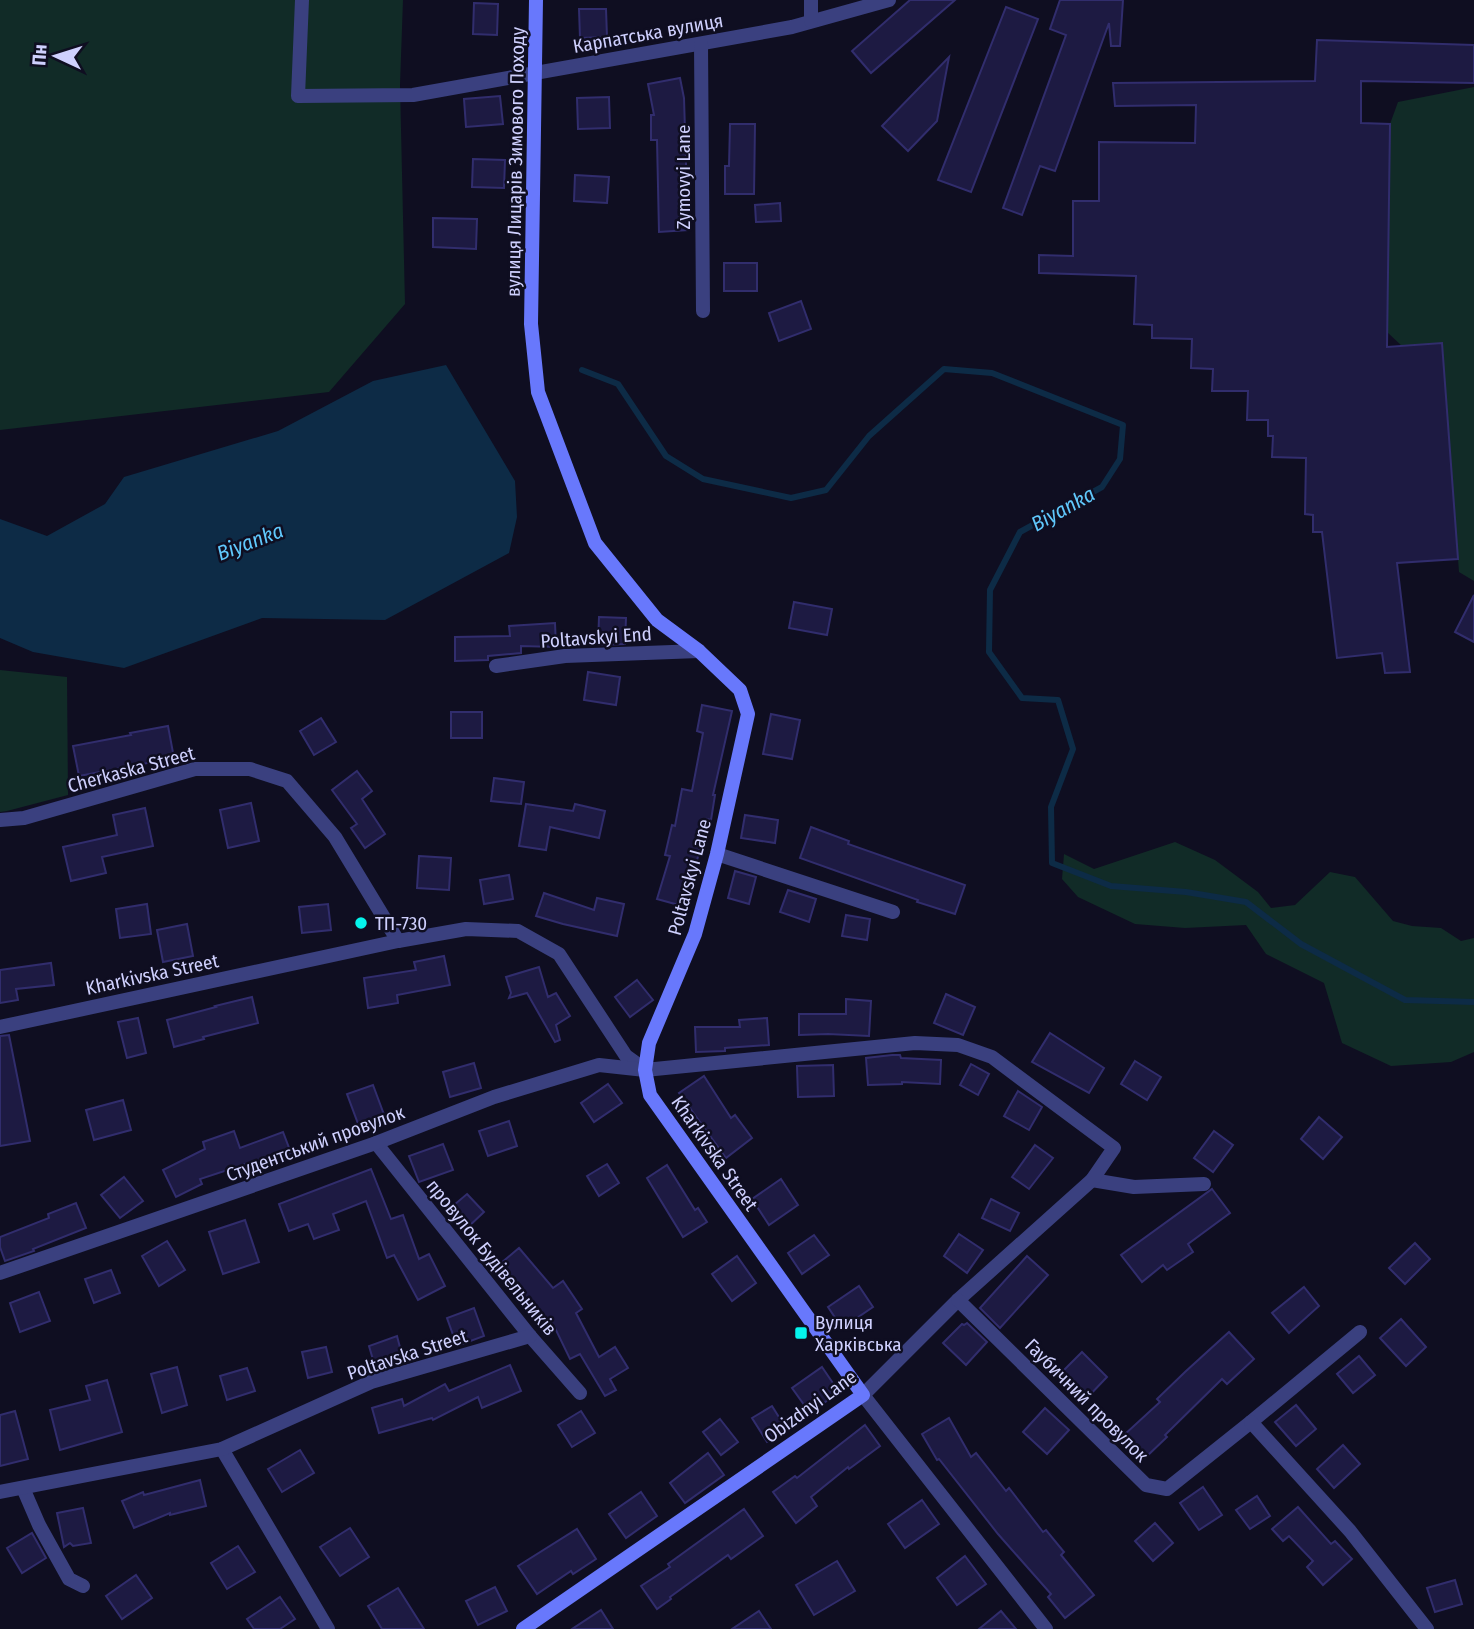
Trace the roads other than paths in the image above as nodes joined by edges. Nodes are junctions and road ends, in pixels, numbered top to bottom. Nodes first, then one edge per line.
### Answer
1 (302, 0) edge
2 (537, 0) edge
3 (811, 0) edge
4 (889, 0) edge
5 (811, 21) junction
6 (701, 44) junction
7 (536, 72) junction
8 (703, 311) dead end
9 (699, 651) junction
10 (496, 666) dead end
11 (740, 690) joint
12 (0, 820) edge
13 (717, 854) junction
14 (893, 912) dead end
15 (398, 941) junction
16 (0, 1027) edge
17 (645, 1070) junction
18 (376, 1143) junction
19 (1092, 1180) junction
20 (1204, 1184) dead end
21 (0, 1273) edge
22 (958, 1300) junction
23 (1360, 1332) dead end
24 (530, 1336) junction
25 (580, 1393) dead end
26 (863, 1395) junction
27 (1251, 1422) junction
28 (222, 1449) junction
29 (23, 1488) junction
30 (0, 1492) edge
31 (83, 1586) dead end
32 (328, 1629) edge
33 (523, 1629) edge
34 (1046, 1629) edge
35 (1427, 1629) edge

1 - 7 street, Карпатська вулиця
2 - 7 street, вулиця Лицарів Зимового Походу
3 - 5 street
4 - 5 street, Карпатська вулиця
5 - 6 street, Карпатська вулиця
6 - 7 street, Карпатська вулиця
6 - 8 street, Zymovyi Lane
7 - 9 street, вулиця Лицарів Зимового Походу
9 - 10 street, Poltavskyi End
9 - 11 street, вулиця Лицарів Зимового Походу
11 - 13 street, Poltavskyi Lane
12 - 15 street, Cherkaska Street
13 - 14 street
13 - 17 street, Poltavskyi Lane
15 - 16 street, Kharkivska Street
15 - 17 street, Kharkivska Street
17 - 18 street, Студентський провулок
17 - 19 street, Obizdnyi Lane
17 - 26 street, Kharkivska Street
18 - 21 street, Студентський провулок
18 - 24 street, провулок Будівельників
19 - 20 street
19 - 22 street, Obizdnyi Lane
22 - 26 street, Obizdnyi Lane
22 - 27 street, Гаубичний провулок
23 - 27 street, Гаубичний провулок
24 - 25 street, провулок Будівельників
24 - 28 street, Poltavska Street
26 - 33 street, Obizdnyi Lane
26 - 34 street, Kharkivska Street
27 - 35 street
28 - 29 street, Poltavska Street
28 - 32 street
29 - 30 street, Poltavska Street
29 - 31 street

